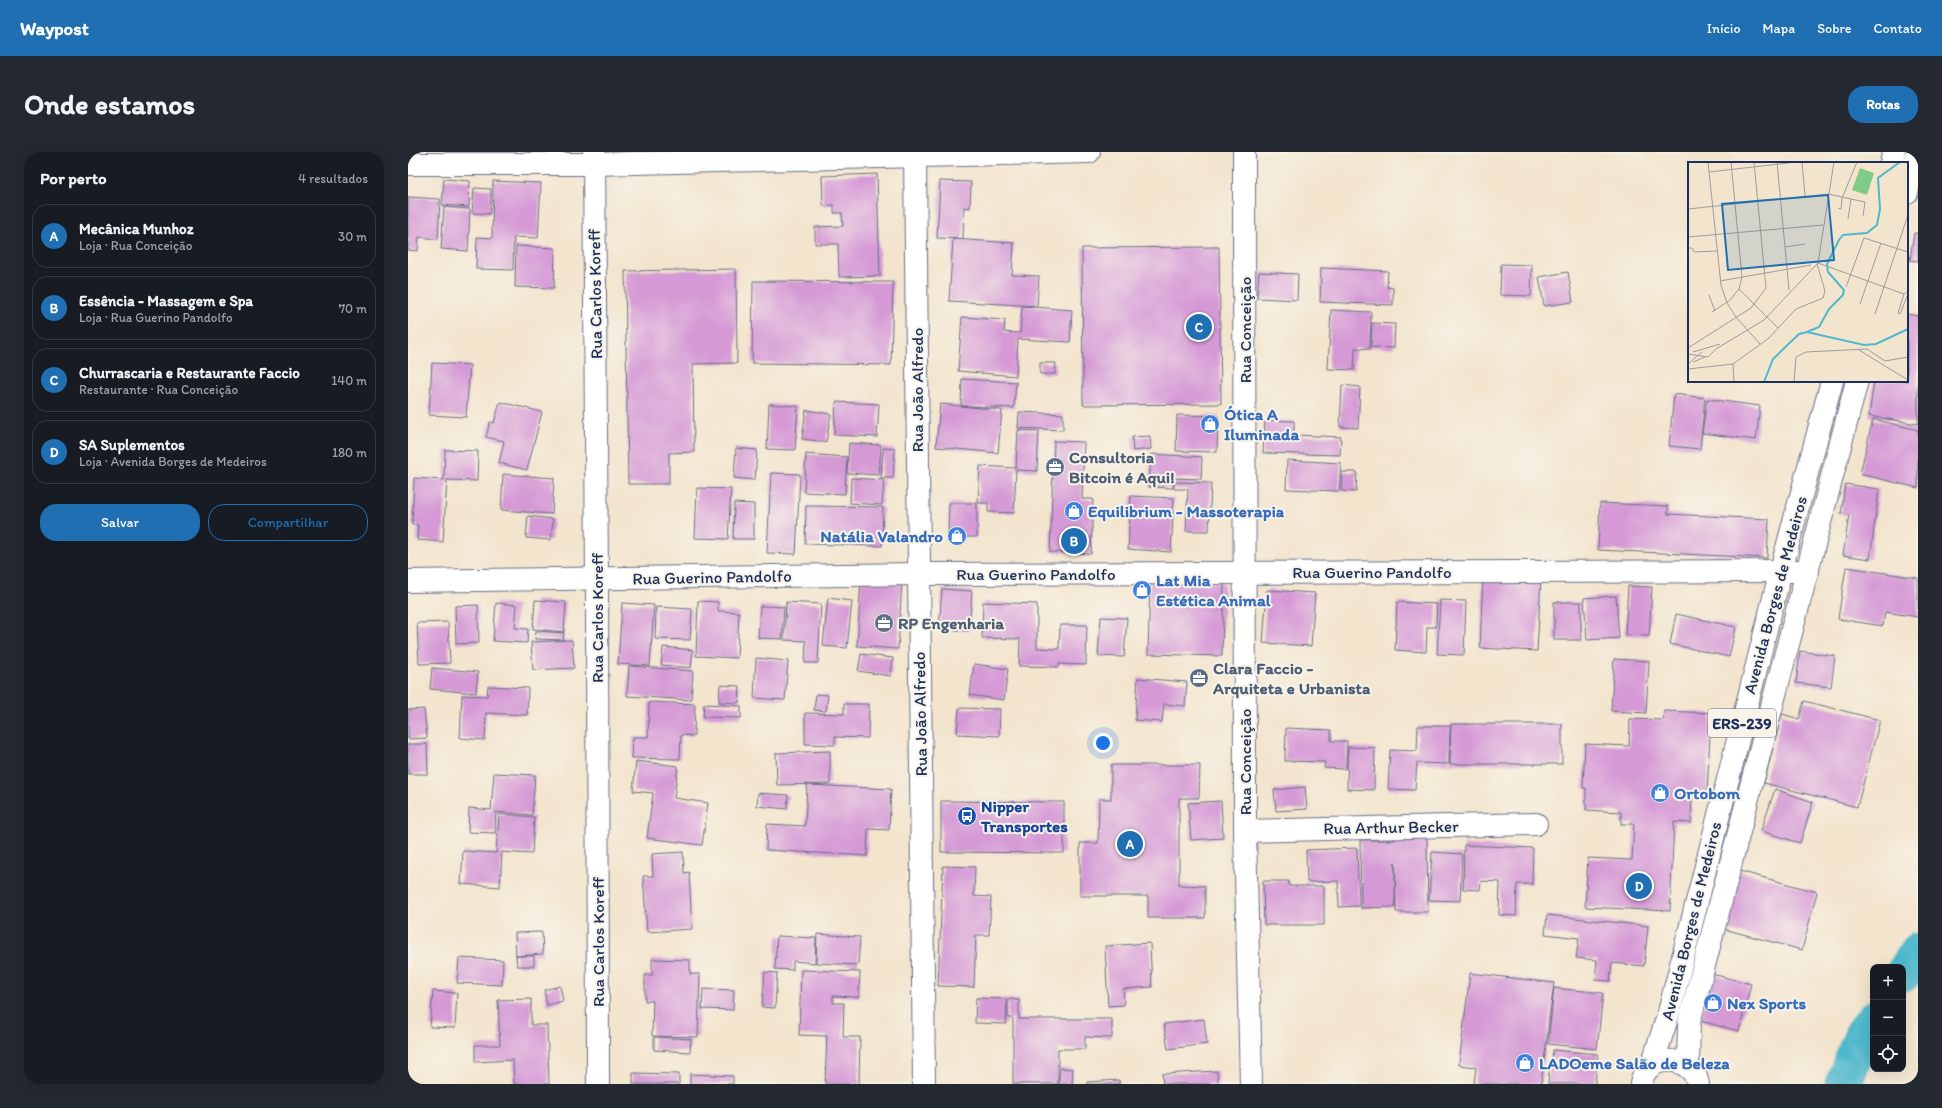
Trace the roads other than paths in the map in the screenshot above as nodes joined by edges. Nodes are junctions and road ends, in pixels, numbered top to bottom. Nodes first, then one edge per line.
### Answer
1 (1089, 152) edge
2 (1244, 152) edge
3 (1894, 152) edge
4 (1917, 152) edge
5 (915, 154) edge
6 (594, 158) edge
7 (1891, 162) edge
8 (408, 164) edge
9 (1908, 188) edge
10 (1832, 382) edge
11 (1857, 382) edge
12 (1781, 570) junction
13 (1808, 571) junction
14 (1246, 573) junction
15 (918, 574) junction
16 (598, 578) junction
17 (408, 581) edge
18 (1536, 824) dead end
19 (1245, 831) junction
20 (1693, 1075) edge
21 (1643, 1079) edge
22 (598, 1084) edge
23 (924, 1084) edge
24 (1251, 1084) edge

1 - 5 street
2 - 14 street, Rua Conceição
3 - 7 street
4 - 9 street
5 - 6 street
5 - 15 street, Rua João Alfredo
6 - 8 street
6 - 16 street, Rua Carlos Koreff
10 - 12 street, Avenida Borges de Medeiros / ERS-239
11 - 13 street, Avenida Borges de Medeiros / ERS-239
12 - 13 street, Rua Guerino Pandolfo
12 - 14 street, Rua Guerino Pandolfo
12 - 21 street, Avenida Borges de Medeiros / ERS-239
13 - 20 street, Avenida Borges de Medeiros / ERS-239
14 - 15 street, Rua Guerino Pandolfo
14 - 19 street, Rua Conceição
15 - 16 street, Rua Guerino Pandolfo
15 - 23 street, Rua João Alfredo
16 - 17 street, Rua Guerino Pandolfo
16 - 22 street, Rua Carlos Koreff
18 - 19 street, Rua Arthur Becker
19 - 24 street, Rua Conceição
20 - 21 street

